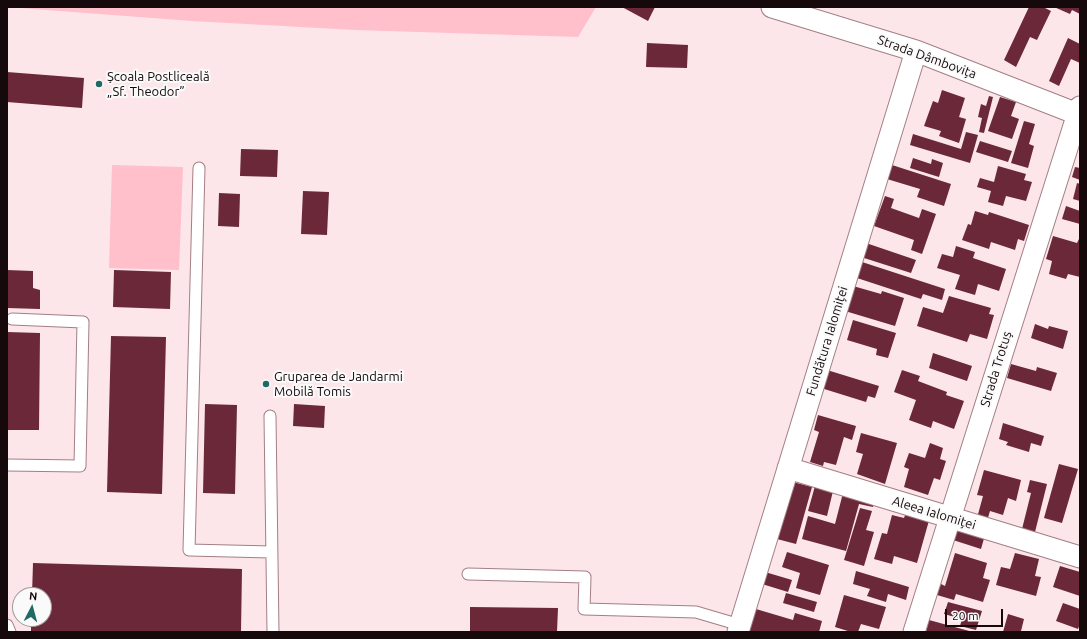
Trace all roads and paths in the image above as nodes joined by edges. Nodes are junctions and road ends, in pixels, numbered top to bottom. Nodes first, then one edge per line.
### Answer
1 (772, 7) edge
2 (916, 51) junction
3 (1079, 112) edge
4 (199, 168) dead end
5 (12, 319) dead end
6 (270, 416) dead end
7 (7, 464) edge
8 (788, 468) junction
9 (950, 518) junction
10 (272, 552) junction
11 (1080, 557) edge
12 (468, 574) dead end
13 (7, 624) edge
14 (739, 628) edge
15 (10, 632) edge
16 (273, 632) edge
17 (914, 632) edge

1 - 2 street, Strada Dâmbovița
2 - 3 street, Strada Dâmbovița
2 - 8 street, Fundătura Ialomiței
3 - 9 street, Strada Trotuș
4 - 10 lane
5 - 7 lane
6 - 10 lane
8 - 9 street, Aleea Ialomiței
8 - 14 street, Fundătura Ialomiței
9 - 11 street, Aleea Ialomiței
9 - 17 street, Strada Trotuș
10 - 16 lane
12 - 14 lane
13 - 15 lane

